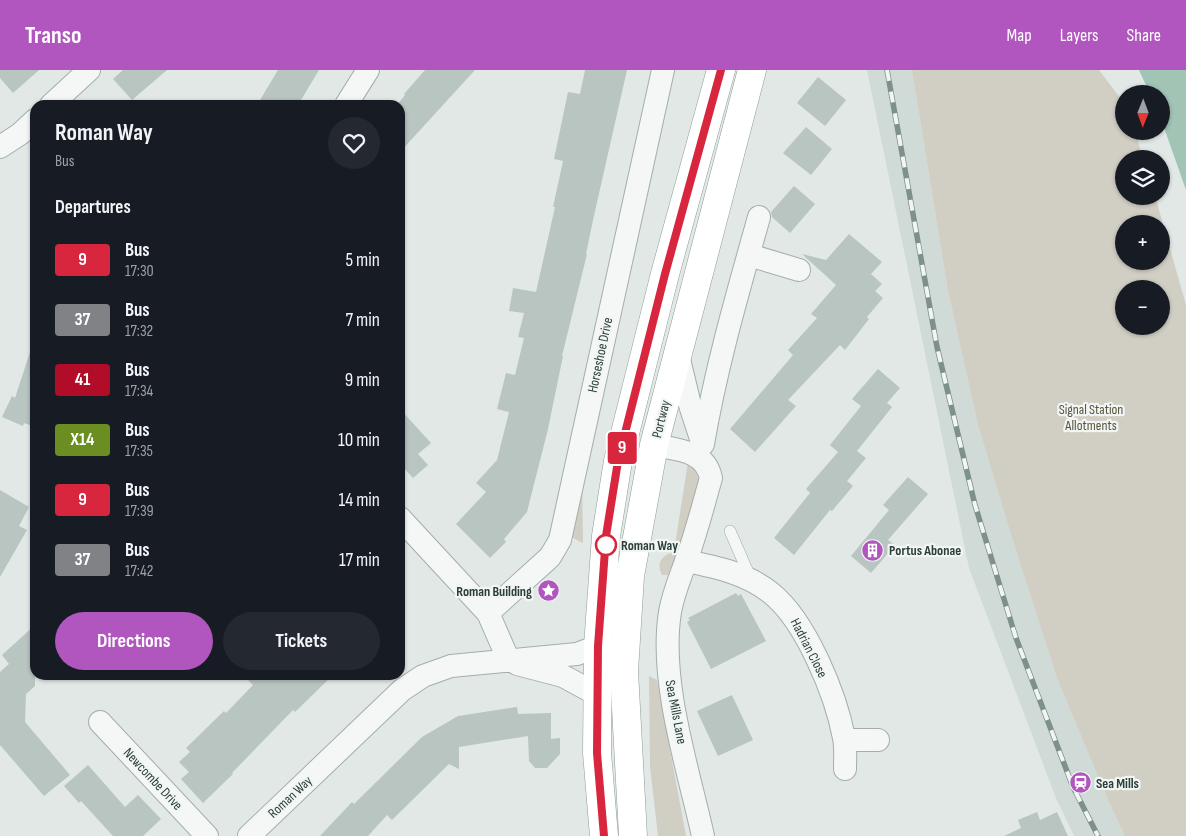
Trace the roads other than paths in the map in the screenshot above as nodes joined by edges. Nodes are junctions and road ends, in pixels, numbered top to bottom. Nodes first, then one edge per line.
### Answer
1 (89, 70) edge
2 (368, 70) edge
3 (663, 70) edge
4 (721, 70) edge
5 (752, 70) edge
6 (56, 100) edge
7 (349, 100) edge
8 (30, 125) edge
9 (0, 147) edge
10 (760, 217) dead end
11 (748, 255) junction
12 (803, 271) dead end
13 (678, 352) junction
14 (703, 444) junction
15 (654, 445) junction
16 (709, 467) junction
17 (405, 523) edge
18 (730, 531) dead end
19 (686, 561) junction
20 (752, 581) junction
21 (488, 613) junction
22 (598, 646) junction
23 (509, 661) junction
24 (598, 695) junction
25 (100, 722) dead end
26 (845, 740) junction
27 (878, 740) dead end
28 (845, 769) dead end
29 (207, 836) edge
30 (249, 836) edge
31 (604, 836) edge
32 (633, 836) edge
33 (703, 836) edge

1 - 6 street
2 - 7 street
3 - 21 street, Horseshoe Drive
4 - 22 highway
5 - 13 highway, Portway
8 - 9 street
10 - 11 street
11 - 12 street
11 - 14 street
13 - 14 street
13 - 15 highway, Portway
14 - 16 street
15 - 16 street
15 - 32 highway, Portway
16 - 19 street
17 - 21 street
18 - 20 lane
19 - 20 street, Hadrian Close
19 - 33 street, Sea Mills Lane
20 - 26 street, Hadrian Close
21 - 23 street
22 - 23 street, Roman Way
22 - 24 highway
23 - 24 street, Roman Way
23 - 30 street, Roman Way
24 - 31 highway
25 - 29 street, Newcombe Drive
26 - 27 street
26 - 28 street, Hadrian Close

